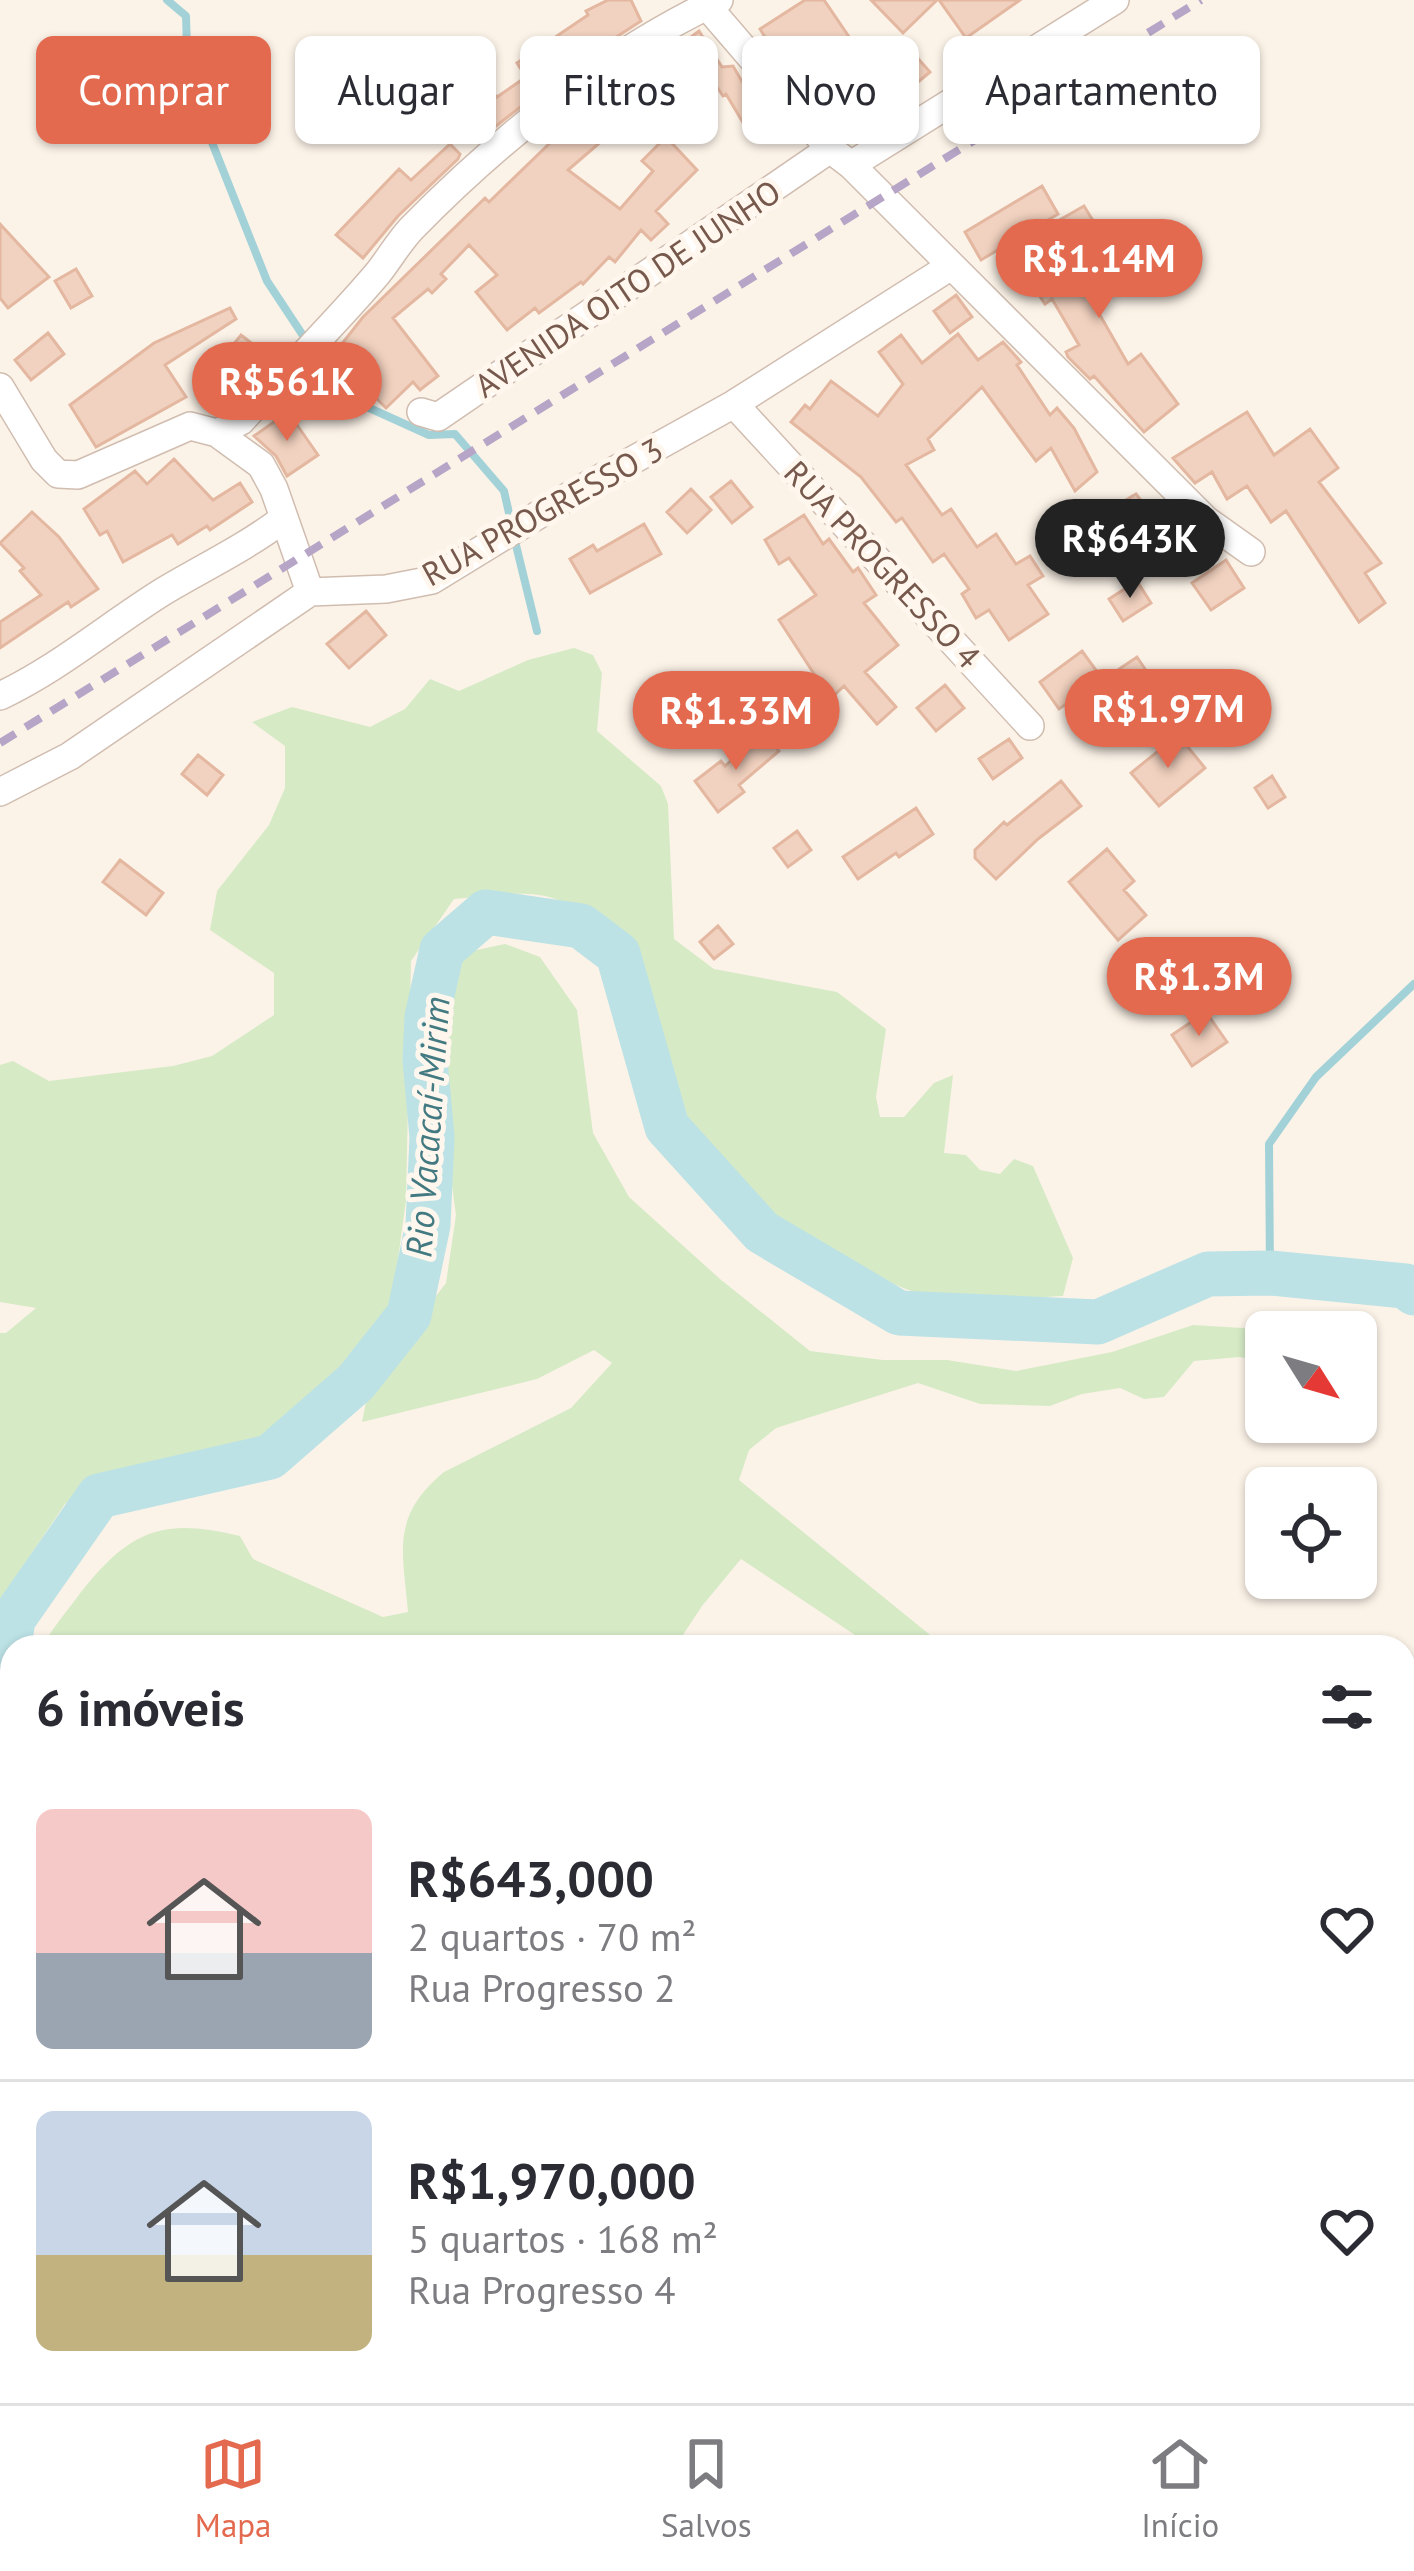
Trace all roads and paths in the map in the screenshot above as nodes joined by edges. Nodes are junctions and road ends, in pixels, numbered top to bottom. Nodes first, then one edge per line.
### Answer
1 (1114, 0) edge
2 (713, 3) edge
3 (840, 157) junction
4 (951, 266) junction
5 (0, 387) edge
6 (734, 404) junction
7 (422, 412) dead end
8 (218, 433) junction
9 (283, 519) junction
10 (1251, 552) dead end
11 (310, 592) junction
12 (0, 696) edge
13 (1030, 726) dead end
14 (0, 792) edge

1 - 3 street, AVENIDA OITO DE JUNHO
2 - 3 street
2 - 8 street
3 - 4 street
3 - 7 street, AVENIDA OITO DE JUNHO
4 - 6 street, RUA PROGRESSO 3
4 - 10 street
5 - 8 street
6 - 11 street, RUA PROGRESSO 3
6 - 13 street, RUA PROGRESSO 4
8 - 9 street
9 - 11 street
9 - 12 street
11 - 14 street

